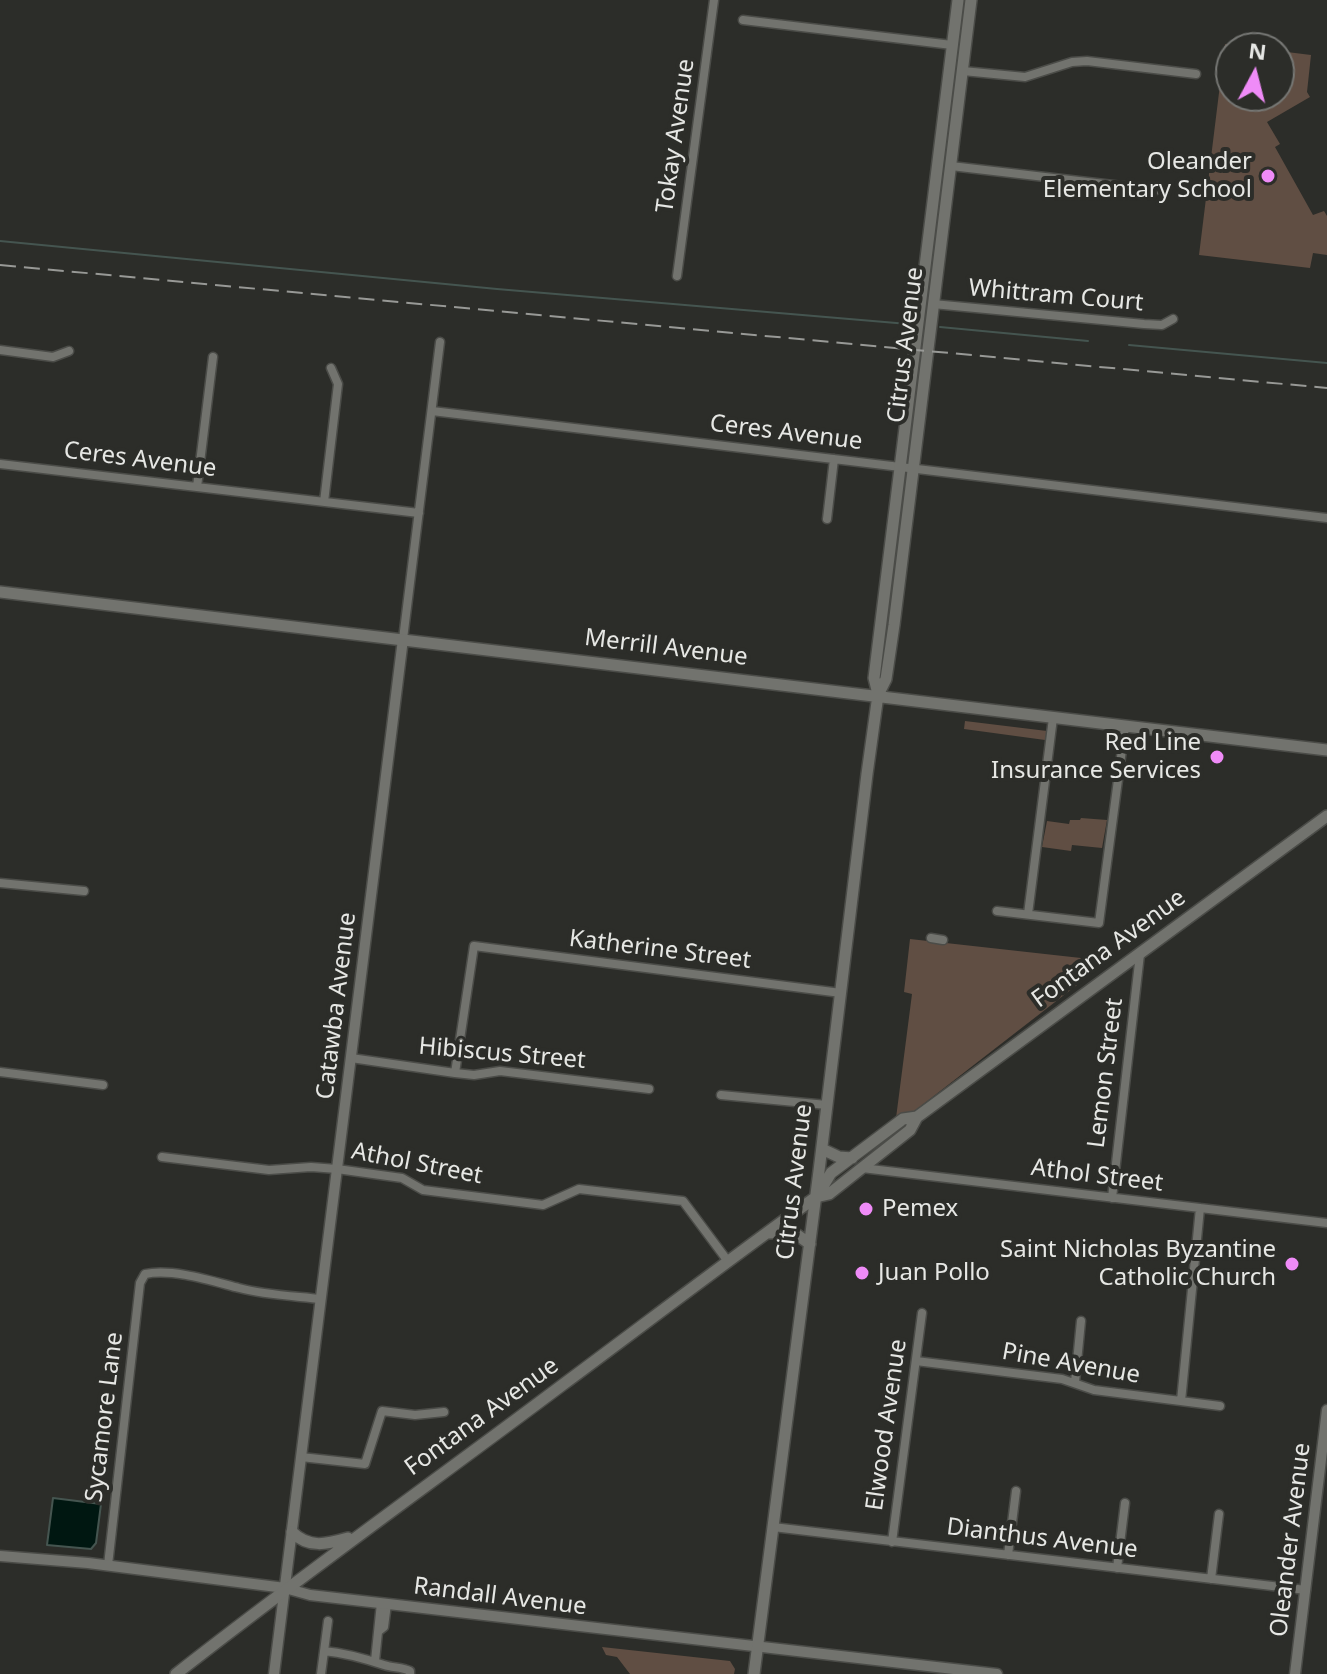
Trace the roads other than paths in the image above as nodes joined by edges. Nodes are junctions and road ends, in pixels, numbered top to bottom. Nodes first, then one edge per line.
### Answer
1 (714, 0) edge
2 (958, 0) edge
3 (971, 0) edge
4 (743, 20) dead end
5 (952, 45) junction
6 (963, 71) junction
7 (1196, 74) dead end
8 (951, 166) junction
9 (1156, 190) dead end
10 (677, 276) dead end
11 (933, 304) junction
12 (1173, 319) dead end
13 (440, 342) dead end
14 (0, 350) edge
15 (69, 351) dead end
16 (213, 357) dead end
17 (331, 368) dead end
18 (432, 411) junction
19 (834, 459) junction
20 (0, 464) edge
21 (899, 467) junction
22 (912, 469) junction
23 (197, 487) junction
24 (324, 502) junction
25 (419, 513) junction
26 (1327, 518) edge
27 (827, 519) dead end
28 (0, 592) edge
29 (403, 639) junction
30 (878, 695) junction
31 (1053, 718) junction
32 (1125, 727) junction
33 (1327, 750) edge
34 (1327, 816) edge
35 (0, 883) edge
36 (84, 891) dead end
37 (997, 911) dead end
38 (1028, 914) junction
39 (931, 938) dead end
40 (943, 940) dead end
41 (1140, 954) junction
42 (841, 993) junction
43 (351, 1058) junction
44 (0, 1072) edge
45 (455, 1073) junction
46 (103, 1085) dead end
47 (649, 1089) dead end
48 (721, 1095) dead end
49 (827, 1105) junction
50 (917, 1117) junction
51 (822, 1149) junction
52 (162, 1157) dead end
53 (852, 1158) junction
54 (862, 1168) junction
55 (337, 1169) junction
56 (816, 1197) junction
57 (1112, 1198) junction
58 (1200, 1208) junction
59 (1327, 1223) edge
60 (766, 1233) junction
61 (810, 1244) junction
62 (727, 1260) junction
63 (321, 1299) junction
64 (922, 1313) dead end
65 (1081, 1321) dead end
66 (916, 1361) junction
67 (1075, 1382) junction
68 (1181, 1401) junction
69 (1220, 1406) dead end
70 (1327, 1410) edge
71 (444, 1412) dead end
72 (301, 1457) junction
73 (1016, 1491) dead end
74 (1125, 1503) dead end
75 (1219, 1514) dead end
76 (773, 1527) junction
77 (292, 1532) junction
78 (356, 1536) junction
79 (892, 1542) junction
80 (1008, 1555) junction
81 (0, 1556) edge
82 (108, 1565) junction
83 (1117, 1568) junction
84 (1211, 1579) junction
85 (285, 1588) junction
86 (1306, 1590) junction
87 (384, 1604) junction
88 (328, 1621) dead end
89 (758, 1646) junction
90 (324, 1651) junction
91 (375, 1661) junction
92 (176, 1674) edge
93 (274, 1674) edge
94 (321, 1674) edge
95 (410, 1674) edge
96 (754, 1674) edge
97 (997, 1674) edge
98 (1295, 1674) edge

1 - 10 street, Tokay Avenue
2 - 5 main road, Citrus Avenue
3 - 6 main road, Citrus Avenue
4 - 5 street
5 - 21 main road, Citrus Avenue
6 - 7 street
6 - 8 main road, Citrus Avenue
8 - 9 street
8 - 11 main road, Citrus Avenue
11 - 12 street, Whittram Court
11 - 22 main road, Citrus Avenue
13 - 18 street, Catawba Avenue
14 - 15 street
16 - 23 street
17 - 24 street
18 - 19 street, Ceres Avenue
18 - 25 street, Catawba Avenue
19 - 21 street, Ceres Avenue
19 - 27 street
20 - 23 street, Ceres Avenue
21 - 22 street, Ceres Avenue
21 - 30 main road, Citrus Avenue
22 - 26 street, Ceres Avenue
22 - 30 main road, Citrus Avenue
23 - 24 street, Ceres Avenue
24 - 25 street, Ceres Avenue
25 - 29 street, Catawba Avenue
28 - 29 main road, Merrill Avenue
29 - 30 main road, Merrill Avenue
29 - 43 street, Catawba Avenue
30 - 31 main road, Merrill Avenue
30 - 42 main road, Citrus Avenue
31 - 32 main road, Merrill Avenue
31 - 38 street
32 - 33 main road, Merrill Avenue
32 - 38 street
34 - 41 main road, Fontana Avenue
35 - 36 street
37 - 38 street
39 - 40 street
41 - 50 main road, Fontana Avenue
41 - 57 street, Lemon Street
42 - 45 street, Katherine Street
42 - 49 main road, Citrus Avenue
43 - 45 street, Hibiscus Street
43 - 55 street, Catawba Avenue
44 - 46 street
45 - 47 street, Hibiscus Street
48 - 49 street
49 - 51 main road, Citrus Avenue
50 - 53 main road, Fontana Avenue
50 - 54 main road, Fontana Avenue
51 - 53 main road
51 - 56 main road, Citrus Avenue
52 - 55 street, Athol Street
53 - 56 main road, Fontana Avenue
54 - 56 main road, Fontana Avenue
54 - 57 street, Athol Street
55 - 62 street, Athol Street
55 - 63 street, Catawba Avenue
56 - 60 main road, Fontana Avenue
56 - 61 main road, Citrus Avenue
57 - 58 street, Athol Street
58 - 59 street, Athol Street
58 - 68 street
60 - 61 main road
60 - 62 main road, Fontana Avenue
61 - 76 main road, Citrus Avenue
62 - 78 main road, Fontana Avenue
63 - 72 street, Catawba Avenue
63 - 82 street, Sycamore Lane
64 - 66 street, Elwood Avenue
65 - 67 street
66 - 67 street, Pine Avenue
66 - 79 street, Elwood Avenue
67 - 68 street, Pine Avenue
68 - 69 street, Pine Avenue
70 - 86 street, Oleander Avenue
71 - 72 street
72 - 77 street, Catawba Avenue
73 - 80 street
74 - 83 street
75 - 84 street
76 - 79 street, Dianthus Avenue
76 - 89 main road, Citrus Avenue
77 - 78 main road
77 - 85 street, Catawba Avenue
78 - 85 main road, Fontana Avenue
79 - 80 street, Dianthus Avenue
80 - 83 street, Dianthus Avenue
81 - 82 street, Randall Avenue
82 - 85 street, Randall Avenue
83 - 84 street, Dianthus Avenue
84 - 86 street, Dianthus Avenue
85 - 87 street, Randall Avenue
85 - 92 main road, Fontana Avenue
85 - 93 street, Catawba Avenue
86 - 98 street, Oleander Avenue
87 - 89 street, Randall Avenue
87 - 91 street
88 - 90 street
89 - 96 main road, Citrus Avenue
89 - 97 street, Randall Avenue
90 - 91 street
90 - 94 street
91 - 95 street

